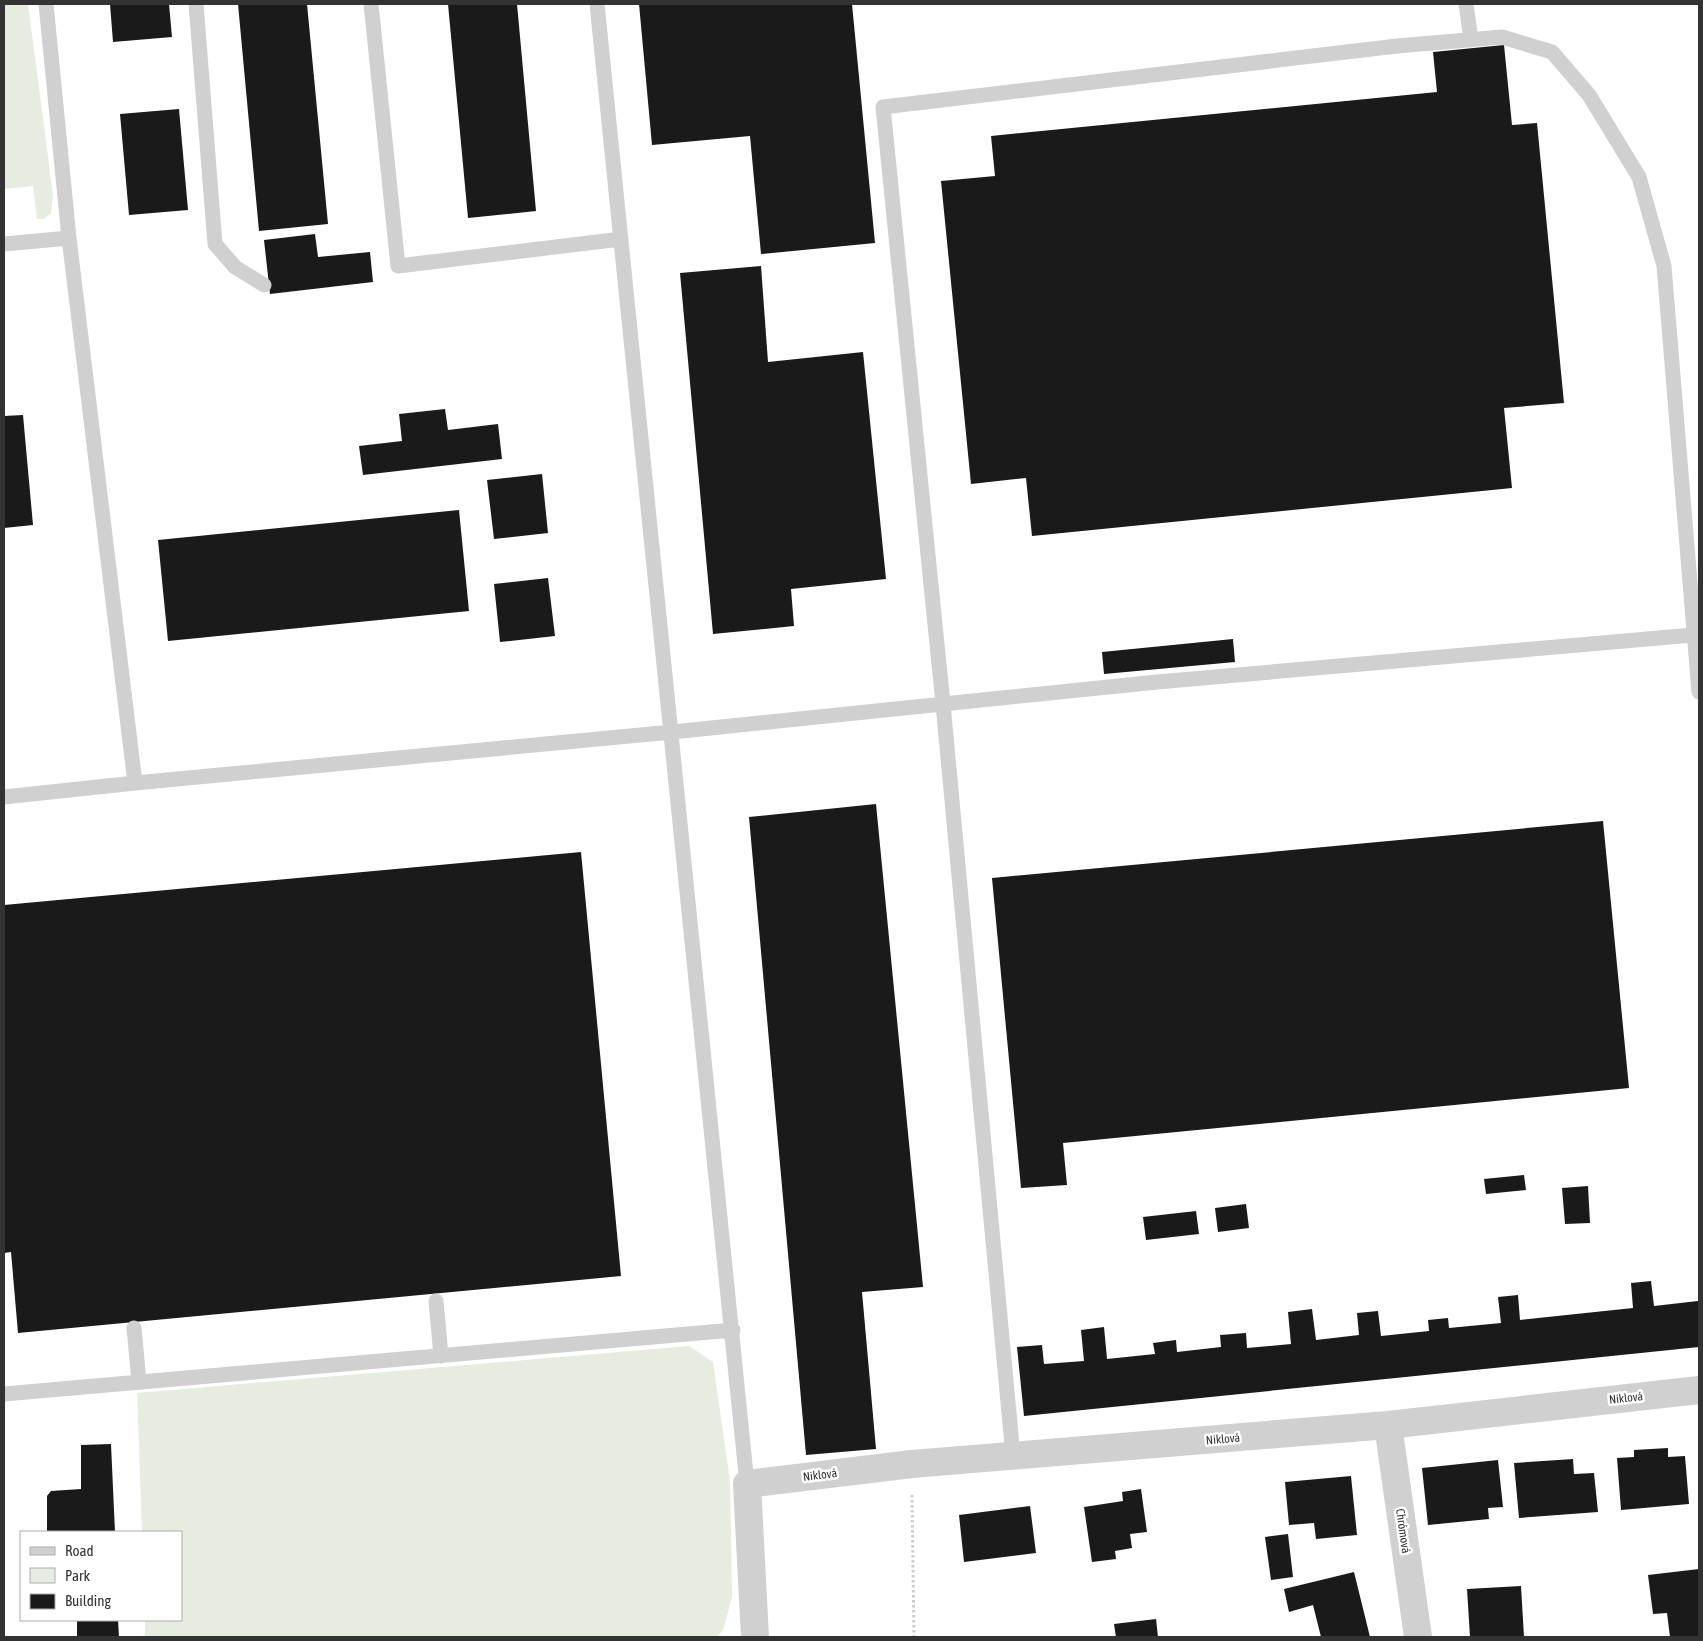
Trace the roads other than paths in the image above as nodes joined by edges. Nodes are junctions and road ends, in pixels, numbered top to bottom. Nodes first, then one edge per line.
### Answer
1 (46, 4) edge
2 (196, 4) edge
3 (371, 4) edge
4 (597, 4) edge
5 (1466, 4) edge
6 (1471, 40) junction
7 (70, 238) junction
8 (621, 239) junction
9 (4, 244) edge
10 (264, 285) dead end
11 (1693, 635) junction
12 (1699, 692) edge
13 (943, 704) junction
14 (672, 732) junction
15 (135, 783) junction
16 (4, 797) edge
17 (436, 1301) dead end
18 (134, 1328) dead end
19 (733, 1330) junction
20 (441, 1356) junction
21 (139, 1382) junction
22 (1699, 1390) edge
23 (4, 1394) edge
24 (1388, 1425) junction
25 (1013, 1456) junction
26 (747, 1484) junction
27 (755, 1637) edge
28 (1418, 1637) edge

1 - 7 lane
2 - 10 lane
3 - 8 lane
4 - 8 lane
5 - 6 lane
6 - 11 lane
6 - 13 lane
7 - 9 lane
7 - 15 lane
8 - 14 lane
11 - 12 lane
11 - 13 lane
13 - 14 lane
13 - 25 lane
14 - 15 lane
14 - 19 lane
15 - 16 lane
17 - 20 lane
18 - 21 lane
19 - 20 lane
19 - 26 lane
20 - 21 lane
21 - 23 lane
22 - 24 street, Niklová
24 - 25 street, Niklová
24 - 28 street, Chrómová
25 - 26 street, Niklová
26 - 27 street

